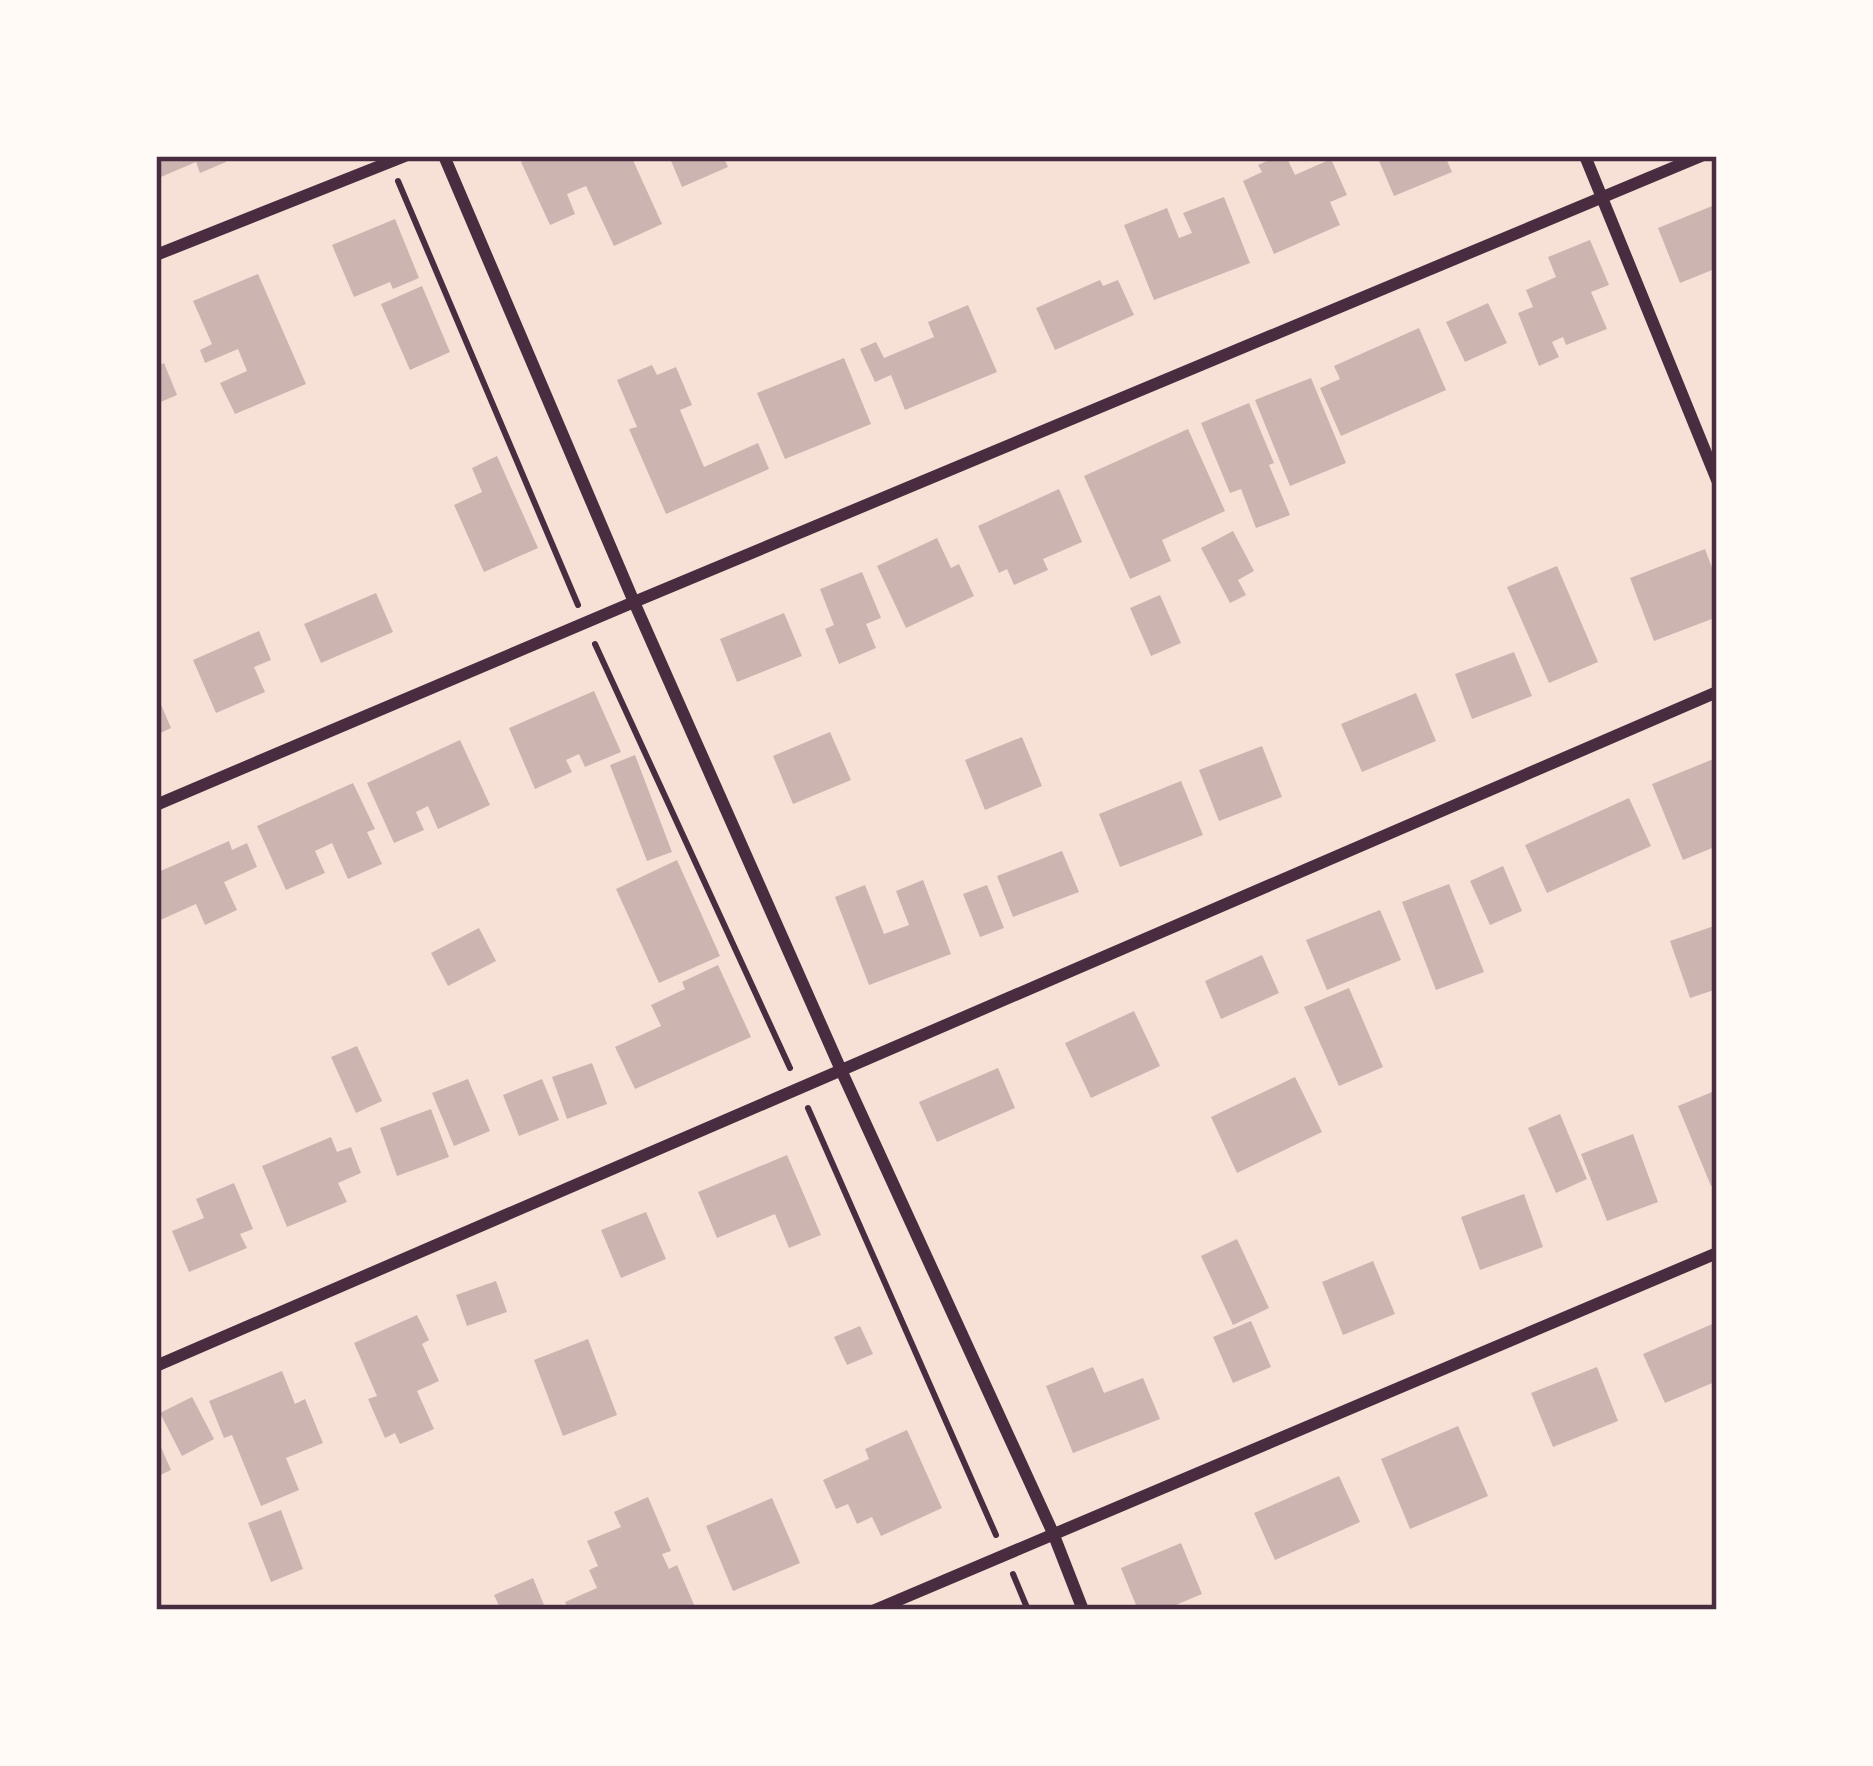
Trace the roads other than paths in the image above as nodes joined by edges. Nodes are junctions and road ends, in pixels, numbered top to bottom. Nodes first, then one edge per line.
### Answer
1 (405, 156) edge
2 (444, 156) edge
3 (1585, 156) edge
4 (1701, 156) edge
5 (1602, 198) junction
6 (156, 255) edge
7 (1717, 480) edge
8 (634, 602) junction
9 (1717, 692) edge
10 (156, 806) edge
11 (842, 1070) junction
12 (1717, 1253) edge
13 (156, 1366) edge
14 (1053, 1533) junction
15 (875, 1610) edge
16 (1083, 1610) edge

1 - 6 street
2 - 8 street
3 - 5 street
4 - 5 street
5 - 7 street
5 - 8 street
8 - 10 street
8 - 11 street
9 - 11 street
11 - 13 street
11 - 14 street
12 - 14 street
14 - 15 street
14 - 16 street

